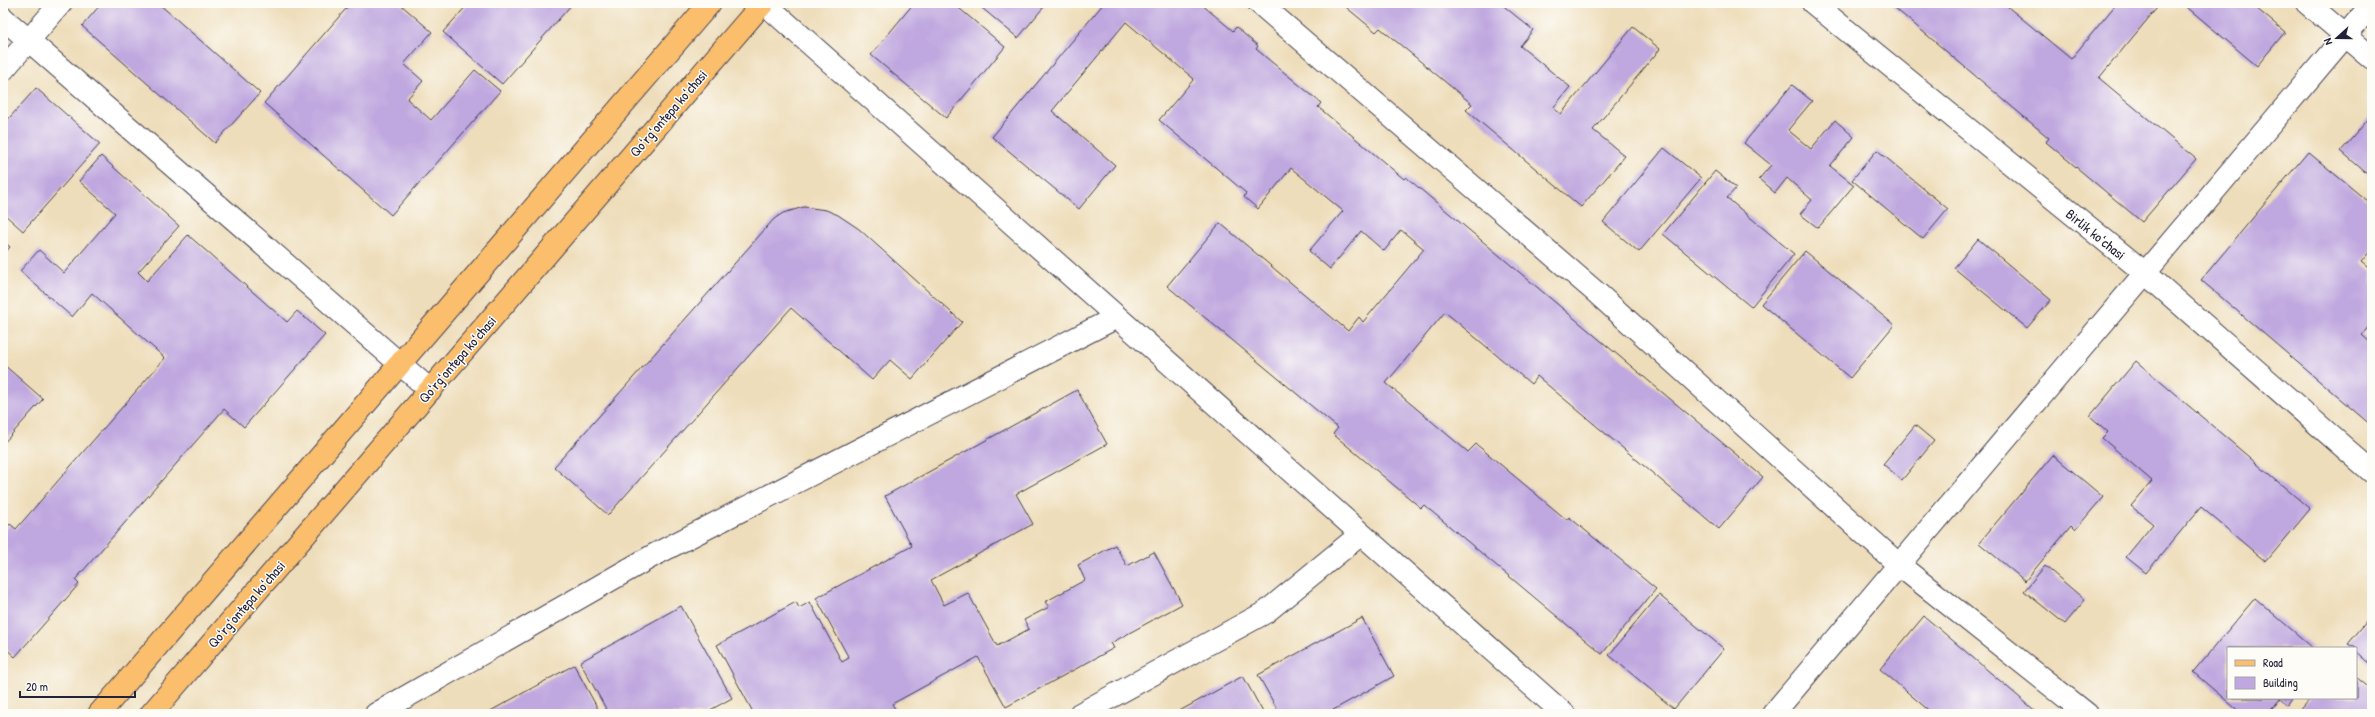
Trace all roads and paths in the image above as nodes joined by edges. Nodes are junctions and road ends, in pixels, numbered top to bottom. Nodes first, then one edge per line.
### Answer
1 (61, 3) edge
2 (710, 3) edge
3 (764, 3) edge
4 (1259, 3) edge
5 (1813, 3) edge
6 (2308, 3) edge
7 (2372, 4) edge
8 (3, 18) edge
9 (2346, 36) junction
10 (29, 41) junction
11 (2372, 58) edge
12 (3, 70) edge
13 (2145, 273) junction
14 (1117, 317) junction
15 (400, 364) junction
16 (430, 390) junction
17 (2372, 472) edge
18 (1361, 534) junction
19 (1899, 565) junction
20 (99, 714) edge
21 (151, 714) edge
22 (376, 714) edge
23 (1080, 714) edge
24 (1564, 714) edge
25 (1773, 714) edge
26 (2087, 714) edge

1 - 10 street
2 - 15 main road
3 - 14 street
3 - 16 main road, Qoʻrgʻontepa koʻchasi
4 - 19 street
5 - 13 street, Birlik koʻchasi
6 - 9 street
7 - 9 street
8 - 10 street
9 - 11 street
9 - 13 street
10 - 12 street
10 - 15 street
13 - 17 street, Birlik koʻchasi
13 - 19 street
14 - 18 street
14 - 22 street
15 - 16 street
15 - 20 main road
16 - 21 main road, Qoʻrgʻontepa koʻchasi
18 - 23 street
18 - 24 street
19 - 25 street
19 - 26 street

